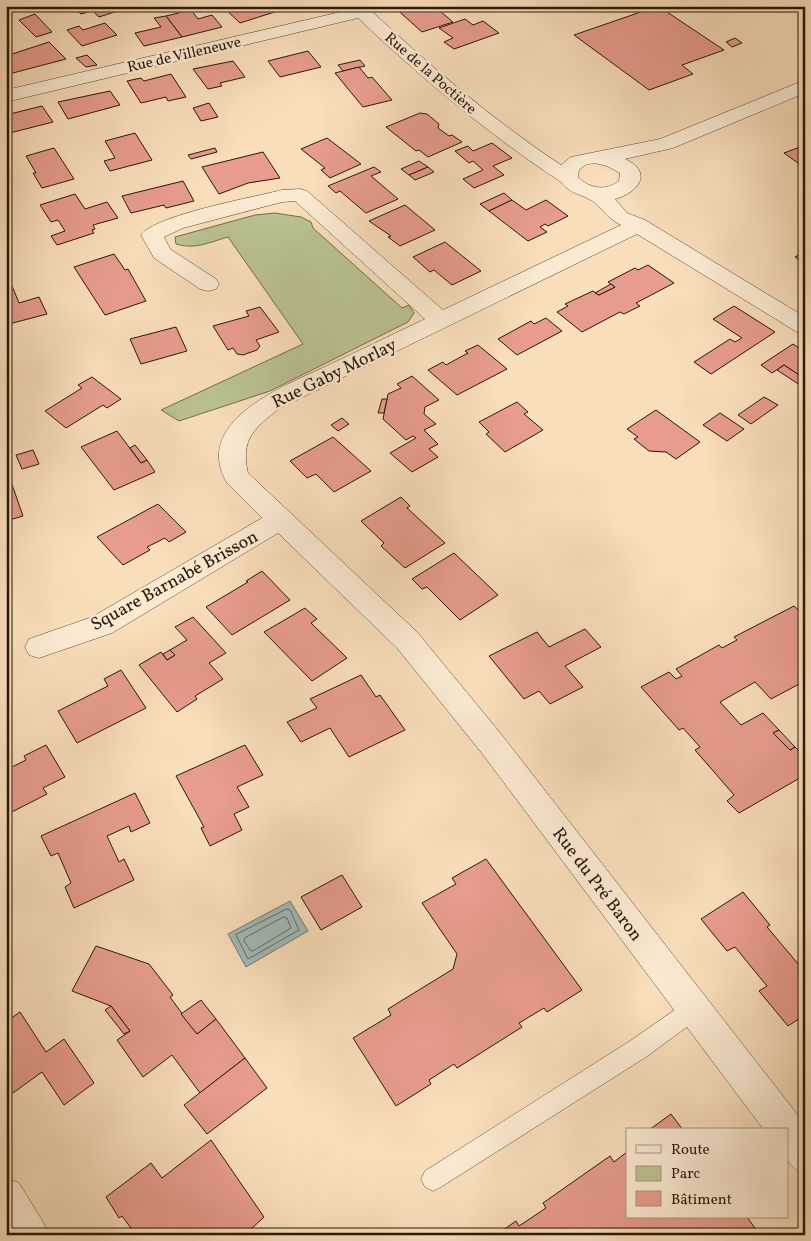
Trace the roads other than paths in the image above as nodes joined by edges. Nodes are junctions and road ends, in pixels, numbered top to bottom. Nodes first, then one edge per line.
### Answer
1 (358, 9) edge
2 (805, 86) edge
3 (6, 96) edge
4 (508, 138) junction
5 (666, 144) junction
6 (594, 158) junction
7 (568, 178) junction
8 (630, 180) junction
9 (594, 193) junction
10 (638, 225) junction
11 (208, 284) dead end
12 (441, 321) junction
13 (805, 327) edge
14 (279, 520) junction
15 (407, 640) joint
16 (38, 647) dead end
17 (694, 1009) junction
18 (785, 1128) edge
19 (788, 1131) edge
20 (805, 1156) edge
21 (433, 1179) dead end
22 (6, 1196) edge
23 (30, 1235) edge

1 - 3 street, Rue de Villeneuve
1 - 4 street, Rue de la Poctière
2 - 5 street
4 - 6 street, Rue de la Poctière
4 - 7 street, Rue de la Poctière
5 - 6 street
5 - 8 street
6 - 7 street
6 - 8 street, Rue de la Poctière
7 - 9 street, Rue de la Poctière
8 - 9 street, Rue de la Poctière
8 - 10 street, Rue de la Poctière
9 - 10 street, Rue de la Poctière
10 - 12 street, Rue Gaby Morlay
10 - 13 street, Rue de la Poctière
11 - 12 street
12 - 14 street, Rue Gaby Morlay
14 - 15 street, Rue Gaby Morlay
14 - 16 street, Square Barnabé Brisson
15 - 17 street, Rue du Pré Baron
17 - 18 street, Rue du Pré Baron
17 - 21 lane
19 - 20 street, Rue du Pré Baron
22 - 23 street

